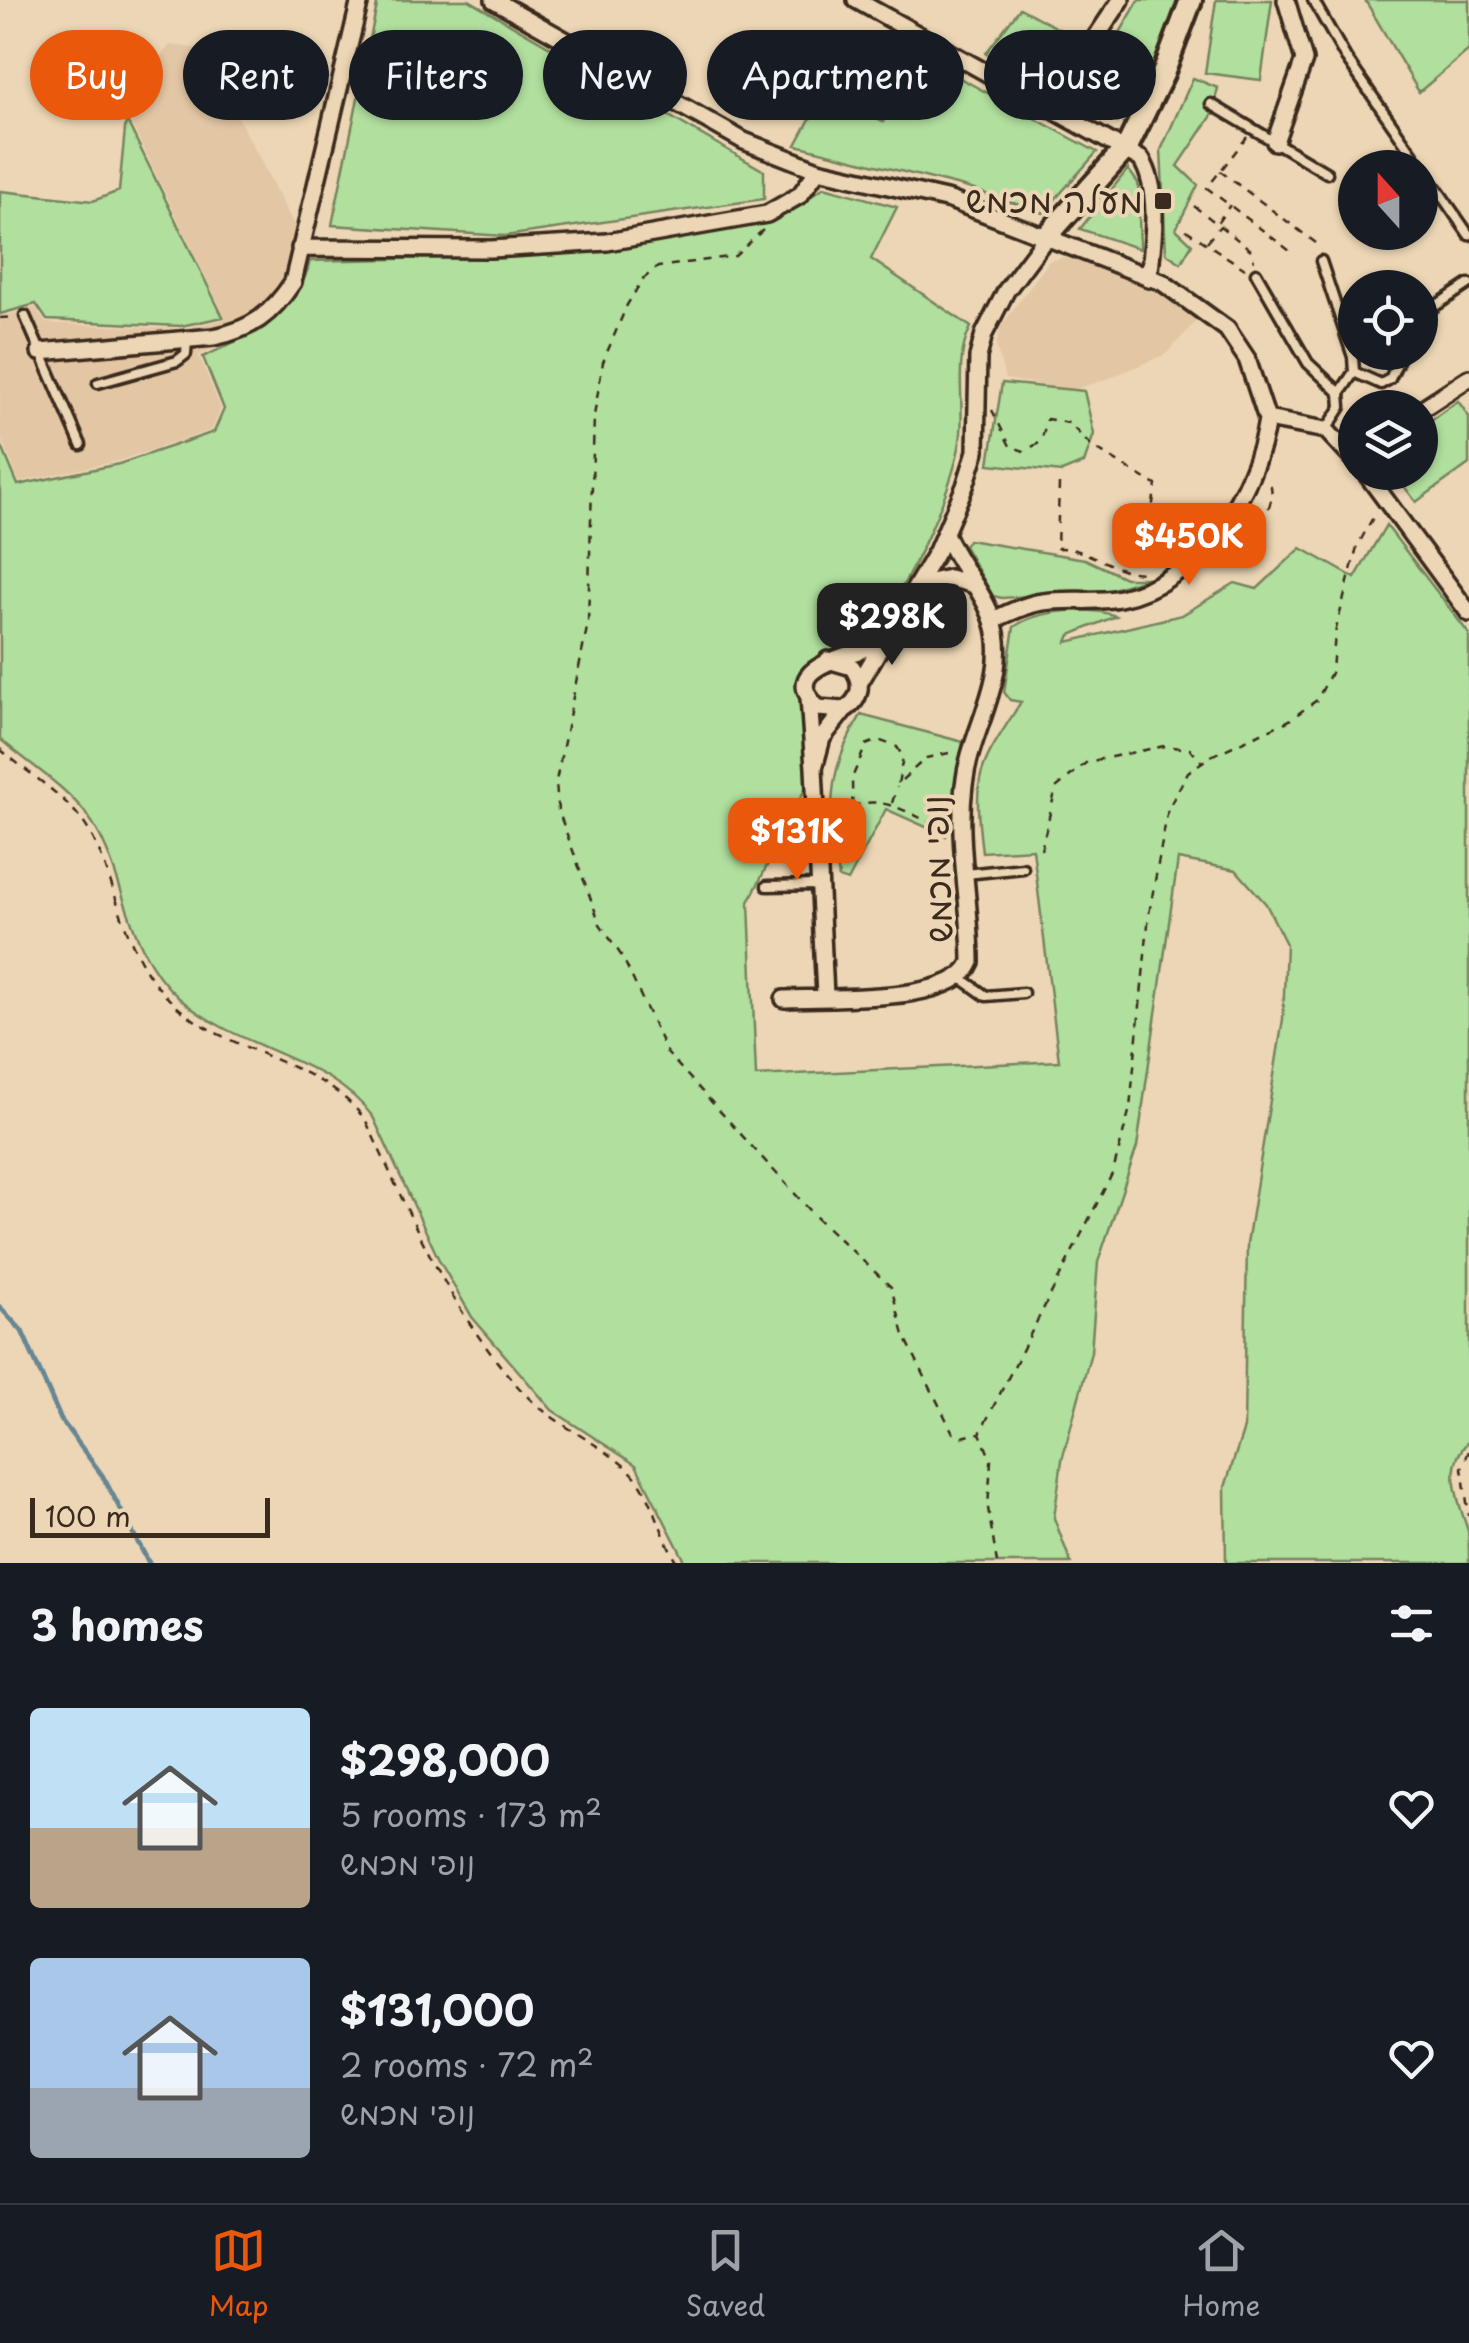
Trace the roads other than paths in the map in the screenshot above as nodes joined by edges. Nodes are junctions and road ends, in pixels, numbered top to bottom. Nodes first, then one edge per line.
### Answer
1 (360, 0) edge
2 (494, 0) edge
3 (856, 0) edge
4 (1121, 0) edge
5 (1191, 0) edge
6 (1286, 0) edge
7 (1312, 0) edge
8 (880, 5) edge
9 (1101, 30) edge
10 (1212, 104) dead end
11 (1274, 142) junction
12 (1127, 147) junction
13 (818, 170) junction
14 (1327, 173) dead end
15 (1048, 235) junction
16 (1469, 235) edge
17 (300, 248) junction
18 (1321, 260) road end
19 (1256, 272) road end
20 (1149, 279) junction
21 (1469, 284) edge
22 (1438, 304) edge
23 (25, 316) dead end
24 (187, 339) junction
25 (40, 352) junction
26 (1394, 370) edge
27 (1354, 372) junction
28 (1469, 378) edge
29 (98, 383) dead end
30 (1343, 390) edge
31 (1338, 392) edge
32 (1438, 398) edge
33 (1338, 412) edge
34 (1267, 420) junction
35 (1326, 430) junction
36 (1338, 441) edge
37 (81, 445) dead end
38 (1379, 490) edge
39 (944, 534) junction
40 (971, 584) junction
41 (918, 586) junction
42 (1469, 613) edge
43 (993, 620) junction
44 (886, 634) junction
45 (828, 660) junction
46 (860, 682) junction
47 (808, 694) junction
48 (844, 710) junction
49 (814, 768) junction
50 (1022, 868) dead end
51 (966, 874) junction
52 (820, 885) junction
53 (768, 886) dead end
54 (961, 978) junction
55 (1023, 993) dead end
56 (826, 996) junction
57 (784, 999) dead end

1 - 17 street
2 - 13 street
3 - 8 street
4 - 9 street
5 - 12 street
6 - 11 street
7 - 16 lane
8 - 12 street
10 - 11 lane
11 - 14 lane
12 - 15 street
12 - 20 street
13 - 15 street
13 - 17 street
15 - 20 street
15 - 39 street
17 - 24 street
18 - 27 lane
19 - 31 lane
20 - 34 street
21 - 22 lane
23 - 25 lane
24 - 25 street
24 - 29 lane
25 - 37 lane
26 - 27 lane
27 - 30 lane
28 - 32 street
33 - 35 lane
34 - 35 street
34 - 43 street
35 - 36 street
38 - 42 street
39 - 40 street, נופי מכמש
39 - 41 street
40 - 41 street
40 - 43 street, נופי מכמש
41 - 44 street
43 - 51 street, נופי מכמש
44 - 45 street
44 - 46 street
45 - 46 street
45 - 47 street
46 - 48 street
47 - 48 street
47 - 49 street
48 - 49 street
49 - 52 street
50 - 51 lane
51 - 54 street, נופי מכמש
52 - 53 lane
52 - 56 street
54 - 55 lane
54 - 56 street, נופי מכמש
56 - 57 street, נופי מכמש

